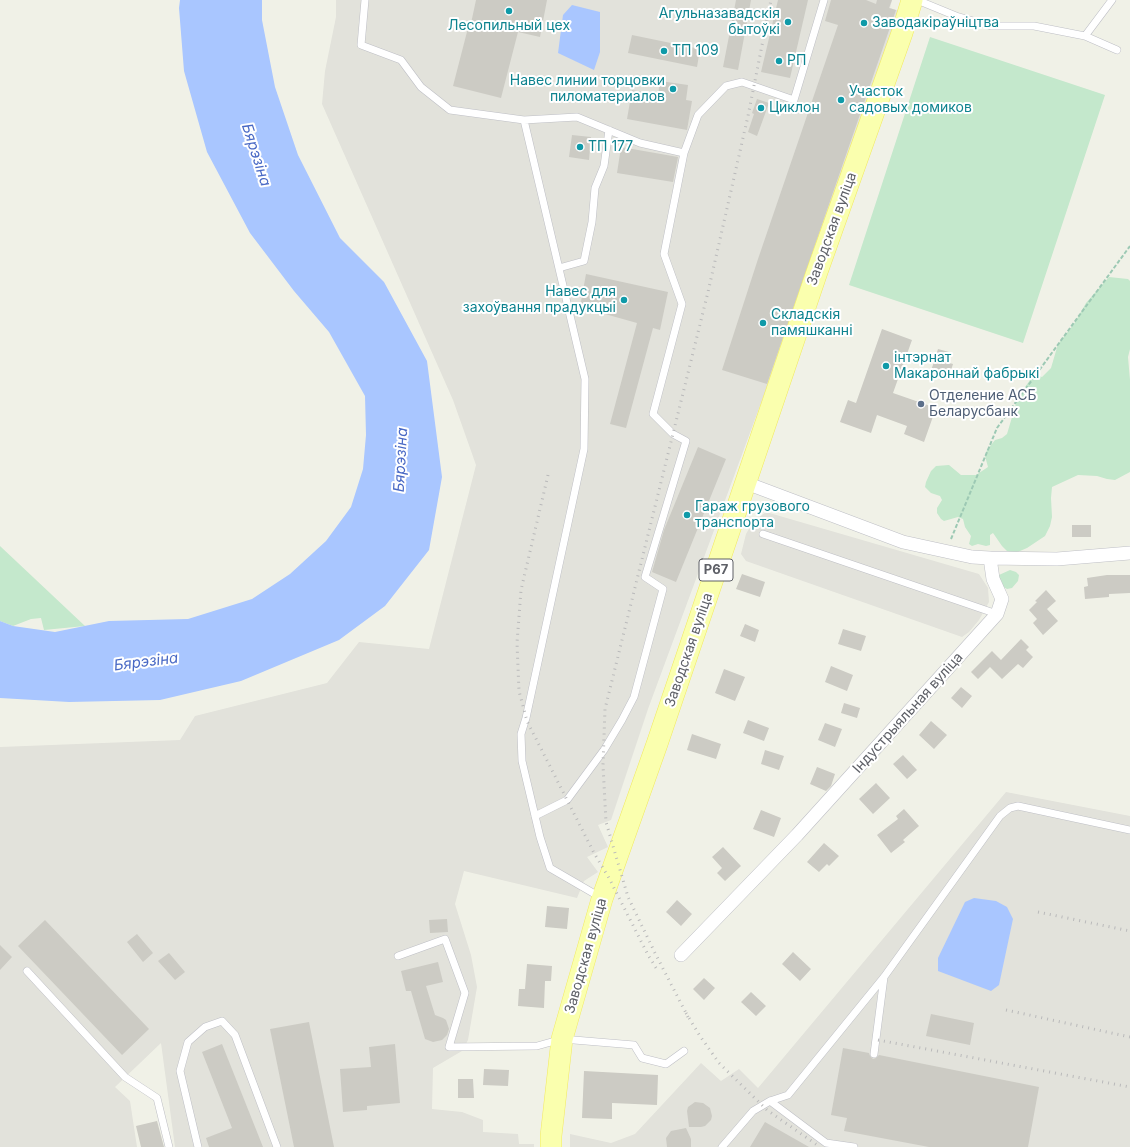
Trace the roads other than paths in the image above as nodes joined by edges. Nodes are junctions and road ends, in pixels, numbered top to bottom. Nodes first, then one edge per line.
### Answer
1 (365, 0) edge
2 (824, 0) edge
3 (912, 0) edge
4 (917, 0) edge
5 (1112, 0) edge
6 (1085, 36) junction
7 (1117, 50) dead end
8 (524, 120) junction
9 (609, 130) junction
10 (684, 153) junction
11 (559, 268) junction
12 (746, 483) junction
13 (763, 534) dead end
14 (1130, 553) edge
15 (990, 558) junction
16 (997, 614) junction
17 (535, 816) junction
18 (1130, 830) edge
19 (602, 898) junction
20 (681, 955) dead end
21 (398, 956) dead end
22 (27, 971) dead end
23 (884, 977) junction
24 (562, 1039) junction
25 (684, 1051) dead end
26 (874, 1054) dead end
27 (770, 1101) junction
28 (169, 1147) edge
29 (198, 1147) edge
30 (277, 1147) edge
31 (551, 1147) edge
32 (722, 1147) edge
33 (854, 1147) edge

1 - 8 lane
2 - 10 lane
3 - 12 main road, Заводская вуліца / Р67
4 - 6 lane
5 - 6 lane
6 - 7 lane
8 - 9 lane
8 - 11 lane
9 - 10 lane
9 - 11 lane
10 - 17 lane
11 - 17 lane
12 - 15 street
12 - 19 main road, Заводская вуліца / Р67
13 - 16 lane
14 - 15 street
15 - 16 street
16 - 20 street, Індустрыяльная вуліца
17 - 19 lane
18 - 23 lane
19 - 24 main road, Заводская вуліца / Р67
21 - 24 lane
22 - 28 lane
23 - 26 lane
23 - 27 lane
24 - 25 lane
24 - 31 main road, Заводская вуліца / Р67
27 - 32 lane
27 - 33 lane
29 - 30 lane

